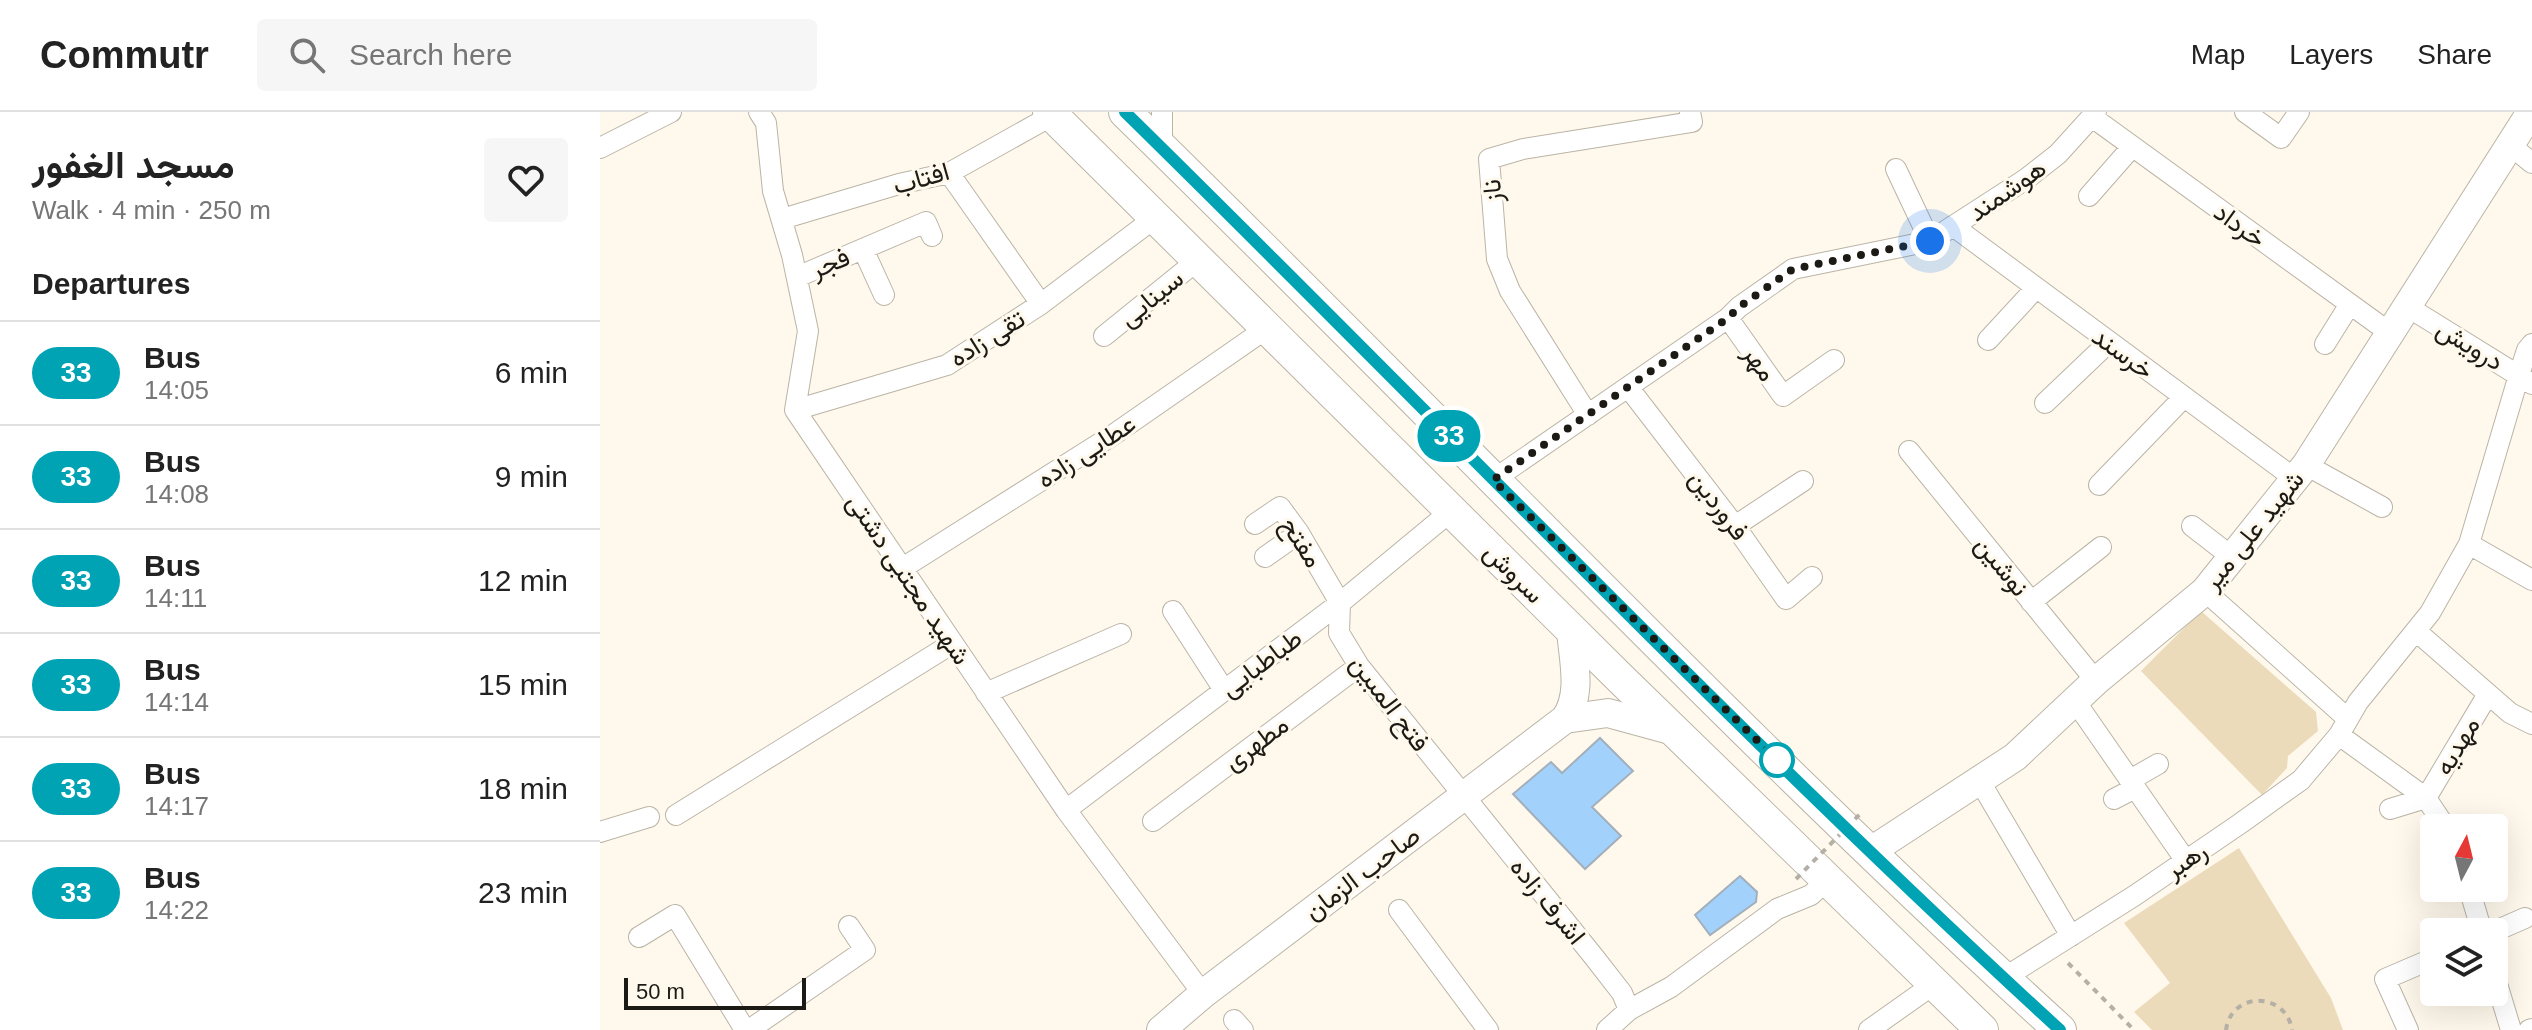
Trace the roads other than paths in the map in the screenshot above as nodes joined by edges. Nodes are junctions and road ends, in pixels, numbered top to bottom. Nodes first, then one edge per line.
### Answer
1 (759, 112) edge
2 (1125, 112) edge
3 (1162, 112) edge
4 (1690, 112) edge
5 (2245, 112) edge
6 (2299, 112) edge
7 (2531, 112) edge
8 (665, 113) edge
9 (1051, 114) edge
10 (2094, 115) edge
11 (2510, 145) junction
12 (2132, 147) junction
13 (600, 148) edge
14 (1162, 148) junction
15 (2532, 163) edge
16 (1896, 169) dead end
17 (949, 173) junction
18 (2089, 196) dead end
19 (1156, 217) junction
20 (782, 219) junction
21 (1953, 226) junction
22 (932, 236) dead end
23 (1930, 241) junction
24 (863, 249) junction
25 (1198, 260) junction
26 (797, 277) junction
27 (2036, 288) junction
28 (884, 295) dead end
29 (1041, 304) junction
30 (2350, 304) junction
31 (2408, 307) junction
32 (1728, 318) junction
33 (1267, 328) junction
34 (2390, 333) junction
35 (1104, 336) dead end
36 (1988, 340) dead end
37 (2109, 342) junction
38 (2325, 344) dead end
39 (2532, 344) edge
40 (1834, 360) dead end
41 (2526, 379) edge
42 (1628, 387) junction
43 (2184, 397) junction
44 (2045, 403) dead end
45 (795, 410) junction
46 (1588, 415) junction
47 (1909, 451) dead end
48 (2300, 472) junction
49 (1493, 480) junction
50 (1803, 481) dead end
51 (2099, 485) dead end
52 (2382, 507) dead end
53 (1451, 511) junction
54 (1255, 524) dead end
55 (1735, 526) junction
56 (2192, 526) dead end
57 (1299, 533) junction
58 (2469, 544) junction
59 (2101, 547) dead end
60 (1265, 557) dead end
61 (2232, 557) junction
62 (901, 569) junction
63 (1812, 577) dead end
64 (2532, 580) edge
65 (2205, 591) junction
66 (2031, 602) junction
67 (1340, 603) junction
68 (1173, 611) dead end
69 (1571, 630) junction
70 (2416, 631) junction
71 (1121, 634) dead end
72 (953, 643) junction
73 (1359, 666) junction
74 (2096, 681) junction
75 (1224, 690) junction
76 (986, 693) junction
77 (2488, 694) junction
78 (2075, 701) junction
79 (1565, 719) junction
80 (2532, 724) edge
81 (2344, 727) junction
82 (1674, 731) junction
83 (2158, 764) dead end
84 (1979, 780) junction
85 (2132, 784) junction
86 (1462, 796) junction
87 (2426, 798) junction
88 (2114, 799) dead end
89 (2390, 809) dead end
90 (1066, 810) junction
91 (2437, 814) edge
92 (676, 815) dead end
93 (649, 817) dead end
94 (1153, 821) dead end
95 (600, 832) edge
96 (1871, 851) junction
97 (2186, 861) junction
98 (1812, 879) junction
99 (1399, 910) dead end
100 (2525, 918) dead end
101 (2508, 925) edge
102 (849, 926) dead end
103 (2071, 936) junction
104 (639, 937) dead end
105 (2420, 964) edge
106 (2004, 978) junction
107 (1934, 984) junction
108 (1203, 994) junction
109 (2504, 1006) edge
110 (1629, 1010) junction
111 (758, 1027) edge
112 (1161, 1030) edge
113 (1488, 1030) edge
114 (1607, 1030) edge
115 (1869, 1030) edge
116 (1982, 1030) edge
117 (2060, 1030) edge
118 (2408, 1030) edge
119 (2511, 1030) edge

1 - 20 street
2 - 14 main road, سروش
3 - 14 street
4 - 46 street, ناز
5 - 6 street
7 - 11 street, شهید علی میر
8 - 13 street
9 - 17 street, افتاب
9 - 19 main road, سروش
10 - 12 street, خرداد
10 - 21 street, هوشمند
11 - 15 street
11 - 31 street, شهید علی میر
12 - 18 street
12 - 30 street, خرداد
14 - 49 main road, سروش
16 - 23 street
17 - 20 street, افتاب
17 - 29 street
19 - 25 main road, سروش
19 - 29 street, تقی زاده
20 - 26 street
21 - 23 street, هوشمند
21 - 27 street, خرسند
22 - 24 street, فجر
23 - 32 street, هوشمند
24 - 26 street, فجر
24 - 28 street, فجر
25 - 33 main road, سروش
25 - 35 street, سینایی
26 - 45 street
27 - 36 street
27 - 37 street, خرسند
29 - 45 street, تقی زاده
30 - 34 street, خرداد
30 - 38 street
31 - 34 street, شهید علی میر
31 - 41 street, درویش
32 - 40 street, مهر
32 - 42 street, هوشمند
33 - 53 main road, سروش
33 - 62 street, عطایی زاده
34 - 48 street, شهید علی میر
37 - 43 street, خرسند
37 - 44 street
39 - 41 street, رهبر
41 - 58 street, رهبر
42 - 46 street, هوشمند
42 - 55 street, فروردین
43 - 48 street, خرسند
43 - 51 street
45 - 62 street, شهید مجتبی دشتی
46 - 49 street, هوشمند
47 - 66 street, نوشین
48 - 52 street, خرسند
48 - 61 street, شهید علی میر
49 - 96 main road, سروش
50 - 55 street
53 - 67 street, طباطبایی
53 - 69 main road, سروش
54 - 57 street, مفتح
55 - 63 street, فروردین
56 - 61 street
57 - 60 street
57 - 67 street, مفتح
58 - 64 street
58 - 70 street, رهبر
59 - 66 street
61 - 65 street, شهید علی میر
62 - 72 street, شهید مجتبی دشتی
65 - 74 street, شهید علی میر
65 - 81 street
66 - 74 street, نوشین
67 - 73 street, فتح المبین
67 - 75 street, طباطبایی
68 - 75 street
69 - 79 street
69 - 82 main road, سروش
70 - 77 street
70 - 81 street, رهبر
71 - 76 street
72 - 76 street, شهید مجتبی دشتی
72 - 92 street
73 - 86 street, فتح المبین
73 - 94 street, مطهری
74 - 78 street, شهید علی میر
75 - 90 street, طباطبایی
76 - 90 street, شهید مجتبی دشتی
77 - 80 street
77 - 87 street, مهدیه
78 - 84 street, شهید علی میر
78 - 85 street
79 - 82 street, صاحب الزمان
79 - 86 street, صاحب الزمان
81 - 87 street
81 - 97 street, رهبر
82 - 98 main road, سروش
83 - 85 street
84 - 96 street, شهید علی میر
84 - 103 street
85 - 88 street
85 - 97 street
86 - 108 street, صاحب الزمان
86 - 110 street, اشرف زاده
87 - 89 street
87 - 91 street
90 - 108 street, شهید مجتبی دشتی
93 - 95 street
96 - 106 main road, سروش
97 - 103 street, رهبر
98 - 107 main road, سروش
98 - 110 street
99 - 113 street
100 - 101 street
102 - 111 street
103 - 106 street, رهبر
104 - 111 street
105 - 118 street
106 - 117 main road, سروش
107 - 115 street
107 - 116 main road, سروش
108 - 112 street, صاحب الزمان
109 - 119 street
110 - 114 street

